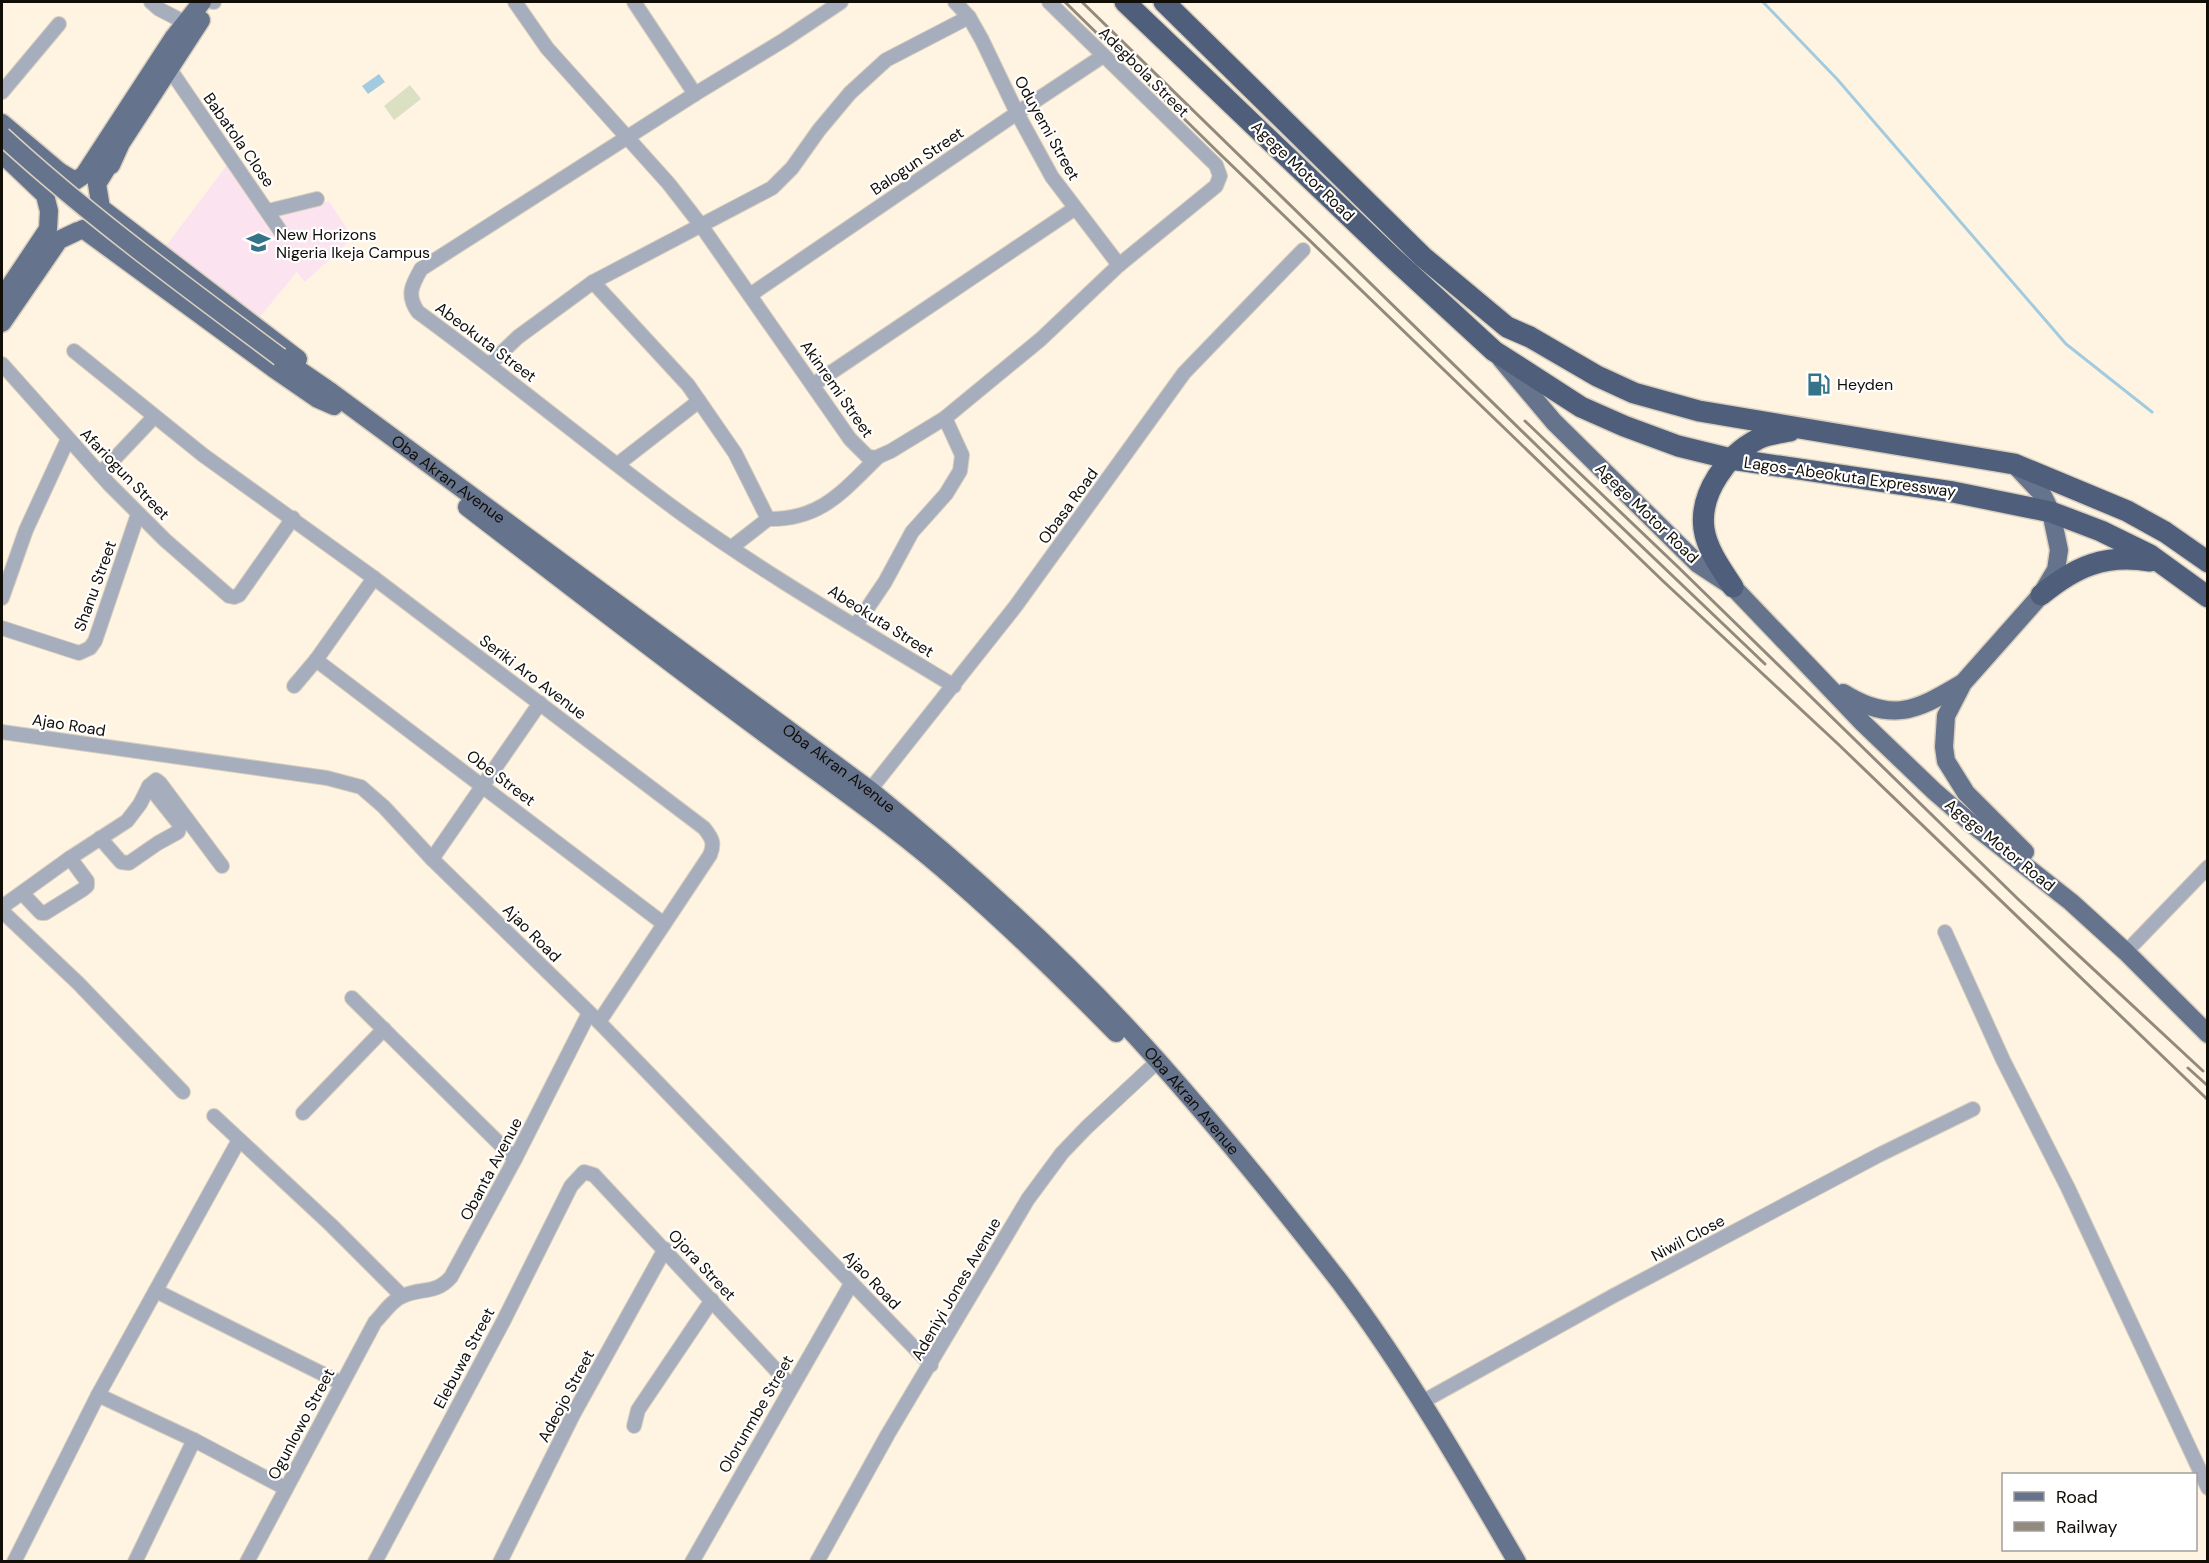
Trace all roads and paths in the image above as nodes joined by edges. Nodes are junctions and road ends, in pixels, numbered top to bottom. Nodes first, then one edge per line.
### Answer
1 (151, 2) edge
2 (207, 2) edge
3 (515, 2) edge
4 (841, 2) edge
5 (955, 2) edge
6 (1049, 2) edge
7 (1125, 2) edge
8 (1164, 2) edge
9 (637, 3) edge
10 (969, 17) junction
11 (59, 24) dead end
12 (191, 25) junction
13 (1103, 56) junction
14 (169, 68) junction
15 (2, 92) edge
16 (695, 94) junction
17 (1017, 113) junction
18 (2, 123) edge
19 (2, 136) edge
20 (628, 137) junction
21 (2, 146) edge
22 (106, 150) junction
23 (2, 154) edge
24 (49, 163) junction
25 (1216, 165) joint
26 (75, 181) junction
27 (33, 183) junction
28 (317, 199) dead end
29 (99, 204) junction
30 (1074, 209) junction
31 (49, 211) junction
32 (268, 211) junction
33 (700, 224) junction
34 (125, 228) junction
35 (280, 232) dead end
36 (86, 233) junction
37 (45, 246) junction
38 (1303, 249) dead end
39 (1119, 266) junction
40 (176, 267) junction
41 (593, 282) junction
42 (162, 286) junction
43 (750, 295) junction
44 (2, 298) edge
45 (2, 323) edge
46 (74, 351) dead end
47 (1494, 351) junction
48 (278, 360) junction
49 (2, 364) edge
50 (490, 364) junction
51 (814, 384) junction
52 (332, 399) junction
53 (699, 401) junction
54 (154, 417) junction
55 (945, 418) junction
56 (1801, 429) junction
57 (68, 438) junction
58 (878, 457) junction
59 (1731, 459) junction
60 (618, 464) junction
61 (2014, 464) junction
62 (100, 474) junction
63 (2051, 512) junction
64 (138, 514) junction
65 (293, 518) junction
66 (768, 519) junction
67 (732, 547) junction
68 (2208, 562) edge
69 (2165, 565) junction
70 (374, 578) junction
71 (1733, 587) junction
72 (2041, 595) junction
73 (2208, 597) edge
74 (2, 598) edge
75 (856, 625) junction
76 (2, 628) edge
77 (316, 660) junction
78 (1825, 681) junction
79 (1963, 683) junction
80 (294, 686) dead end
81 (954, 686) junction
82 (540, 703) junction
83 (2, 732) edge
84 (483, 785) junction
85 (150, 786) junction
86 (870, 790) junction
87 (100, 838) junction
88 (70, 858) junction
89 (432, 858) junction
90 (222, 866) dead end
91 (2208, 867) edge
92 (22, 893) junction
93 (2071, 902) junction
94 (2, 909) edge
95 (664, 924) junction
96 (1945, 932) dead end
97 (2126, 952) junction
98 (352, 998) dead end
99 (594, 1018) junction
100 (384, 1029) junction
101 (2208, 1034) edge
102 (1155, 1065) junction
103 (183, 1092) dead end
104 (1973, 1109) dead end
105 (303, 1113) dead end
106 (214, 1116) dead end
107 (239, 1140) junction
108 (515, 1159) junction
109 (584, 1172) joint
110 (665, 1249) junction
111 (851, 1284) junction
112 (156, 1291) junction
113 (402, 1296) junction
114 (712, 1300) junction
115 (390, 1306) joint
116 (931, 1365) junction
117 (341, 1383) junction
118 (791, 1386) junction
119 (98, 1395) junction
120 (1422, 1402) junction
121 (634, 1426) dead end
122 (194, 1440) junction
123 (285, 1488) junction
124 (2208, 1488) edge
125 (14, 1562) edge
126 (135, 1562) edge
127 (247, 1562) edge
128 (375, 1562) edge
129 (500, 1562) edge
130 (692, 1562) edge
131 (817, 1562) edge
132 (1506, 1562) edge
133 (1517, 1562) edge

1 - 12 street
2 - 12 main road
3 - 20 street, Akinremi Street
4 - 16 street, Abeokuta Street
5 - 10 street, Oduyemi Street
6 - 13 street, Adegbola Street
7 - 47 highway, Agege Motor Road
8 - 56 highway, Agege Motor Road
9 - 16 street
10 - 17 street, Oduyemi Street
10 - 33 street
11 - 15 street
12 - 14 main road
12 - 22 main road
13 - 17 street, Balogun Street
13 - 25 street, Adegbola Street
14 - 22 main road
14 - 32 street, Babatola Close
16 - 20 street, Abeokuta Street
17 - 30 street, Oduyemi Street
17 - 43 street, Balogun Street
18 - 24 main road
19 - 48 main road, Oba Akran Avenue, bridge
20 - 33 street, Akinremi Street
20 - 50 street, Abeokuta Street
21 - 48 main road, Oba Akran Avenue
22 - 24 main road
22 - 26 main road
22 - 29 main road
22 - 34 main road
23 - 27 main road
24 - 26 main road
25 - 39 street, Akinremi Street
26 - 29 main road
26 - 31 main road
27 - 31 main road
27 - 37 main road
28 - 32 street
29 - 34 main road
29 - 36 main road
30 - 39 street, Oduyemi Street
30 - 51 street
31 - 36 main road
31 - 37 main road
32 - 35 street, Babatola Close
33 - 41 street
33 - 43 street, Akinremi Street
34 - 40 main road
36 - 37 main road
36 - 42 main road
37 - 44 main road
37 - 45 main road
38 - 81 street, Obasa Road
39 - 55 street, Akinremi Street
40 - 42 main road
40 - 52 main road
41 - 50 street
41 - 53 street
42 - 52 main road
43 - 51 street, Akinremi Street
46 - 54 street, Seriki Aro Avenue
47 - 59 highway, Lagos-Abeokuta Expressway
47 - 71 main road, Agege Motor Road
48 - 52 main road, Oba Akran Avenue
49 - 57 street, Afariogun Street
50 - 60 street, Abeokuta Street
51 - 58 street, Akinremi Street
52 - 86 main road, Oba Akran Avenue
52 - 102 main road, Oba Akran Avenue
53 - 60 street
53 - 66 street
54 - 62 street
54 - 65 street, Seriki Aro Avenue
55 - 58 street, Akinremi Street
55 - 75 street
56 - 59 highway
56 - 61 highway
57 - 62 street, Afariogun Street
57 - 74 street
58 - 66 street
59 - 63 highway, Lagos-Abeokuta Expressway
59 - 71 highway
60 - 67 street, Abeokuta Street
61 - 63 main road
61 - 68 highway
62 - 64 street, Afariogun Street
63 - 69 highway, Lagos-Abeokuta Expressway
63 - 72 main road
64 - 65 street, Afariogun Street
64 - 76 street, Shanu Street
65 - 70 street, Seriki Aro Avenue
66 - 67 street
67 - 75 street, Abeokuta Street
69 - 72 highway
69 - 73 highway, Lagos-Abeokuta Expressway
70 - 77 street
70 - 82 street, Seriki Aro Avenue
71 - 78 main road, Agege Motor Road
72 - 79 main road
75 - 81 street, Abeokuta Street
77 - 80 street
77 - 84 street, Obe Street
78 - 79 main road
78 - 93 main road, Agege Motor Road
79 - 93 main road
81 - 86 street, Obasa Road
82 - 84 street
82 - 95 street, Seriki Aro Avenue
83 - 89 street, Ajao Road
84 - 89 street
84 - 95 street, Obe Street
85 - 87 street
85 - 87 street
85 - 90 street
86 - 102 main road, Oba Akran Avenue
87 - 88 street
88 - 92 street
88 - 92 street
89 - 99 street, Ajao Road
91 - 97 street
92 - 94 street
93 - 97 main road, Agege Motor Road
94 - 103 street
95 - 99 street, Seriki Aro Avenue
96 - 124 street
97 - 101 main road, Agege Motor Road
98 - 100 street
99 - 108 street, Obanta Avenue
99 - 111 street, Ajao Road
100 - 105 street
100 - 108 street
102 - 116 street, Adeniyi Jones Avenue
102 - 120 main road, Oba Akran Avenue
102 - 132 main road, Oba Akran Avenue
104 - 120 street, Niwil Close
106 - 107 street
107 - 112 street
107 - 113 street
108 - 113 street, Obanta Avenue
109 - 110 street, Ojora Street
109 - 128 street, Elebuwa Street
110 - 114 street, Ojora Street
110 - 129 street, Adeojo Street
111 - 116 street, Ajao Road
111 - 118 street, Olorunmbe Street
112 - 117 street
112 - 119 street
113 - 115 street, Obanta Avenue
114 - 118 street, Ojora Street
114 - 121 street
115 - 117 street, Ogunlowo Street
116 - 131 street, Adeniyi Jones Avenue
117 - 123 street, Ogunlowo Street
118 - 130 street, Olorunmbe Street
119 - 122 street
119 - 125 street
120 - 133 main road, Oba Akran Avenue
122 - 123 street
122 - 126 street
123 - 127 street, Ogunlowo Street

